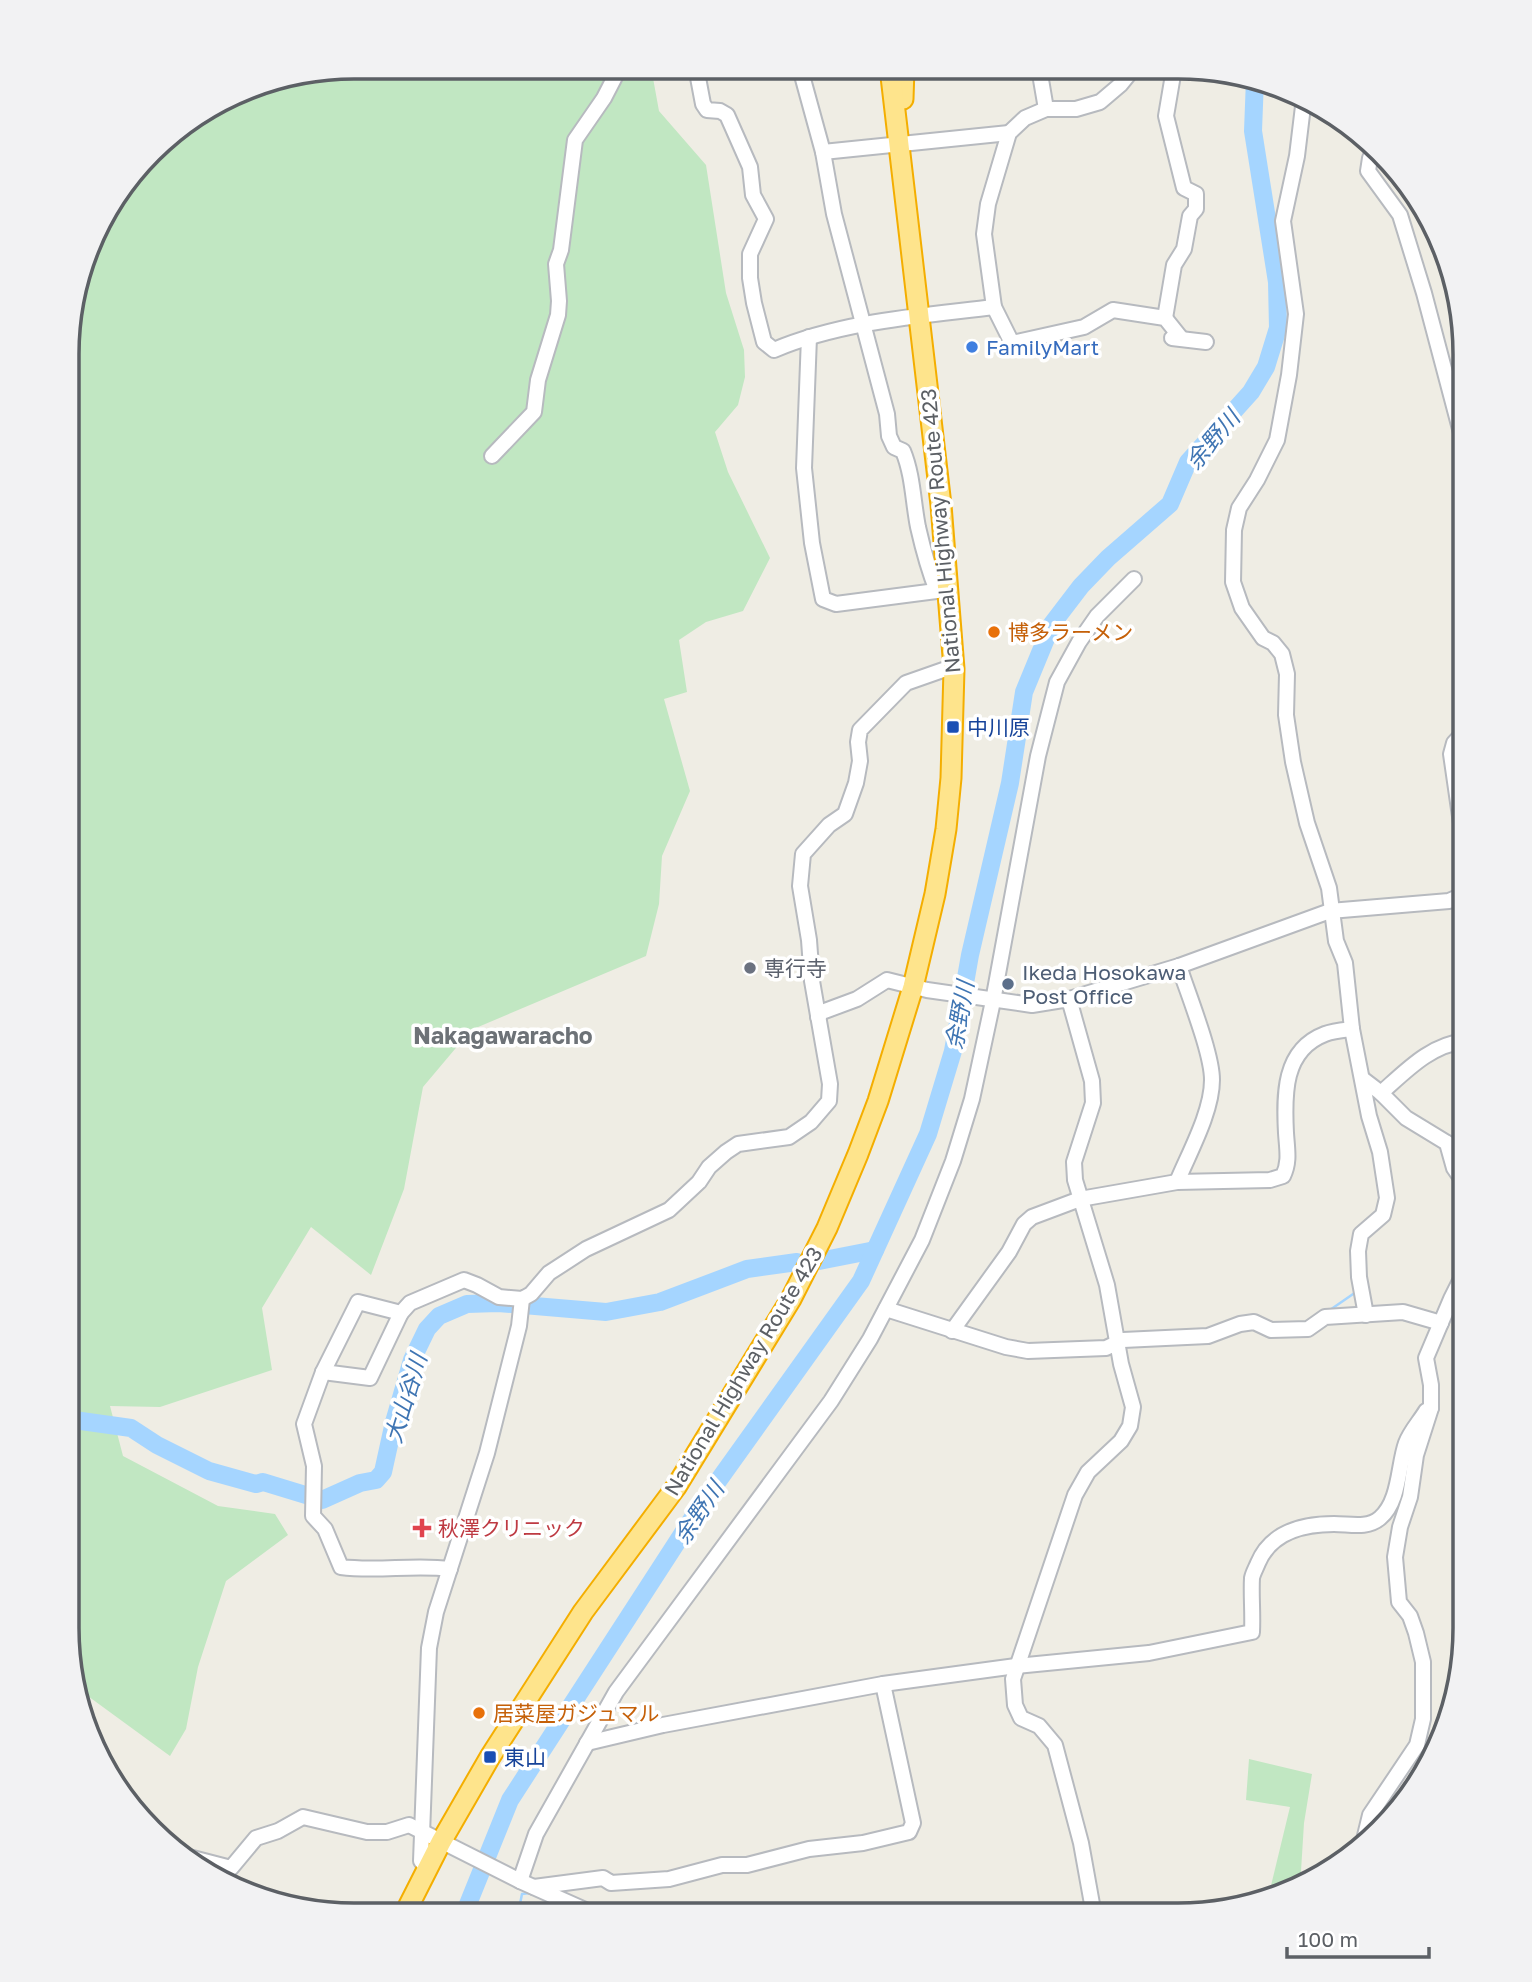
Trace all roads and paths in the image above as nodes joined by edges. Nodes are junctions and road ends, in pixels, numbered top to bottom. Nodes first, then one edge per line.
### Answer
1 (614, 79) edge
2 (698, 79) edge
3 (803, 79) edge
4 (892, 79) edge
5 (904, 79) edge
6 (1042, 79) edge
7 (1125, 79) edge
8 (1172, 79) edge
9 (1046, 109) junction
10 (1303, 109) edge
11 (1009, 133) junction
12 (900, 145) junction
13 (823, 152) junction
14 (1371, 157) edge
15 (994, 307) junction
16 (920, 316) junction
17 (1165, 318) junction
18 (864, 325) junction
19 (810, 337) junction
20 (1206, 342) dead end
21 (1453, 398) edge
22 (492, 456) dead end
23 (1134, 579) dead end
24 (943, 591) junction
25 (954, 669) junction
26 (1453, 747) edge
27 (1453, 768) edge
28 (1453, 899) edge
29 (1330, 911) junction
30 (1179, 966) junction
31 (920, 988) junction
32 (1069, 999) junction
33 (990, 1000) junction
34 (818, 1017) junction
35 (1352, 1029) junction
36 (1453, 1042) edge
37 (1364, 1080) junction
38 (1381, 1093) junction
39 (1447, 1143) junction
40 (1453, 1147) edge
41 (1453, 1164) edge
42 (1177, 1182) junction
43 (1080, 1199) junction
44 (1453, 1298) edge
45 (522, 1299) junction
46 (887, 1309) junction
47 (401, 1313) junction
48 (1366, 1315) junction
49 (1441, 1324) junction
50 (952, 1331) junction
51 (1116, 1344) junction
52 (323, 1372) junction
53 (1431, 1408) junction
54 (450, 1569) junction
55 (1016, 1666) junction
56 (883, 1684) junction
57 (587, 1743) junction
58 (1367, 1829) edge
59 (422, 1832) junction
60 (441, 1842) junction
61 (212, 1863) edge
62 (428, 1869) junction
63 (517, 1880) junction
64 (534, 1887) junction
65 (410, 1903) edge
66 (570, 1903) edge
67 (1092, 1903) edge

1 - 22 street
2 - 19 street
3 - 13 street
4 - 12 highway, National Highway Route 423
5 - 12 highway, National Highway Route 423
6 - 9 street
7 - 9 street
8 - 17 street
9 - 11 street
10 - 29 street
11 - 12 street
11 - 15 street
12 - 13 street
12 - 16 highway, National Highway Route 423
13 - 18 street
14 - 21 street
15 - 16 street
15 - 17 street
16 - 18 street
16 - 24 highway, National Highway Route 423
17 - 20 street
18 - 19 street
18 - 24 street
19 - 24 street
23 - 33 street
24 - 25 highway, National Highway Route 423
25 - 31 highway, National Highway Route 423
25 - 34 street
26 - 27 street
28 - 29 street
29 - 30 street
29 - 35 street
30 - 32 street
30 - 42 street
31 - 33 street
31 - 34 street
31 - 60 highway, National Highway Route 423
32 - 33 street
32 - 43 street
33 - 46 street
34 - 45 street
35 - 37 street
35 - 42 street
36 - 38 street
37 - 38 street
37 - 48 street
38 - 39 street
39 - 40 street
39 - 41 street
42 - 43 street
43 - 50 street
43 - 51 street
44 - 49 street
45 - 47 street
45 - 54 street
46 - 50 street
46 - 57 street
47 - 52 street
47 - 52 street
48 - 49 street
48 - 51 street
49 - 53 street
50 - 51 street
51 - 55 street
52 - 54 street
53 - 55 street
53 - 58 street
54 - 59 street
55 - 56 street
55 - 67 street
56 - 57 street
56 - 64 street
57 - 63 street
59 - 60 street
59 - 61 street
59 - 62 street
60 - 62 highway, National Highway Route 423
60 - 63 street
62 - 65 highway, National Highway Route 423
63 - 64 street
64 - 66 street

